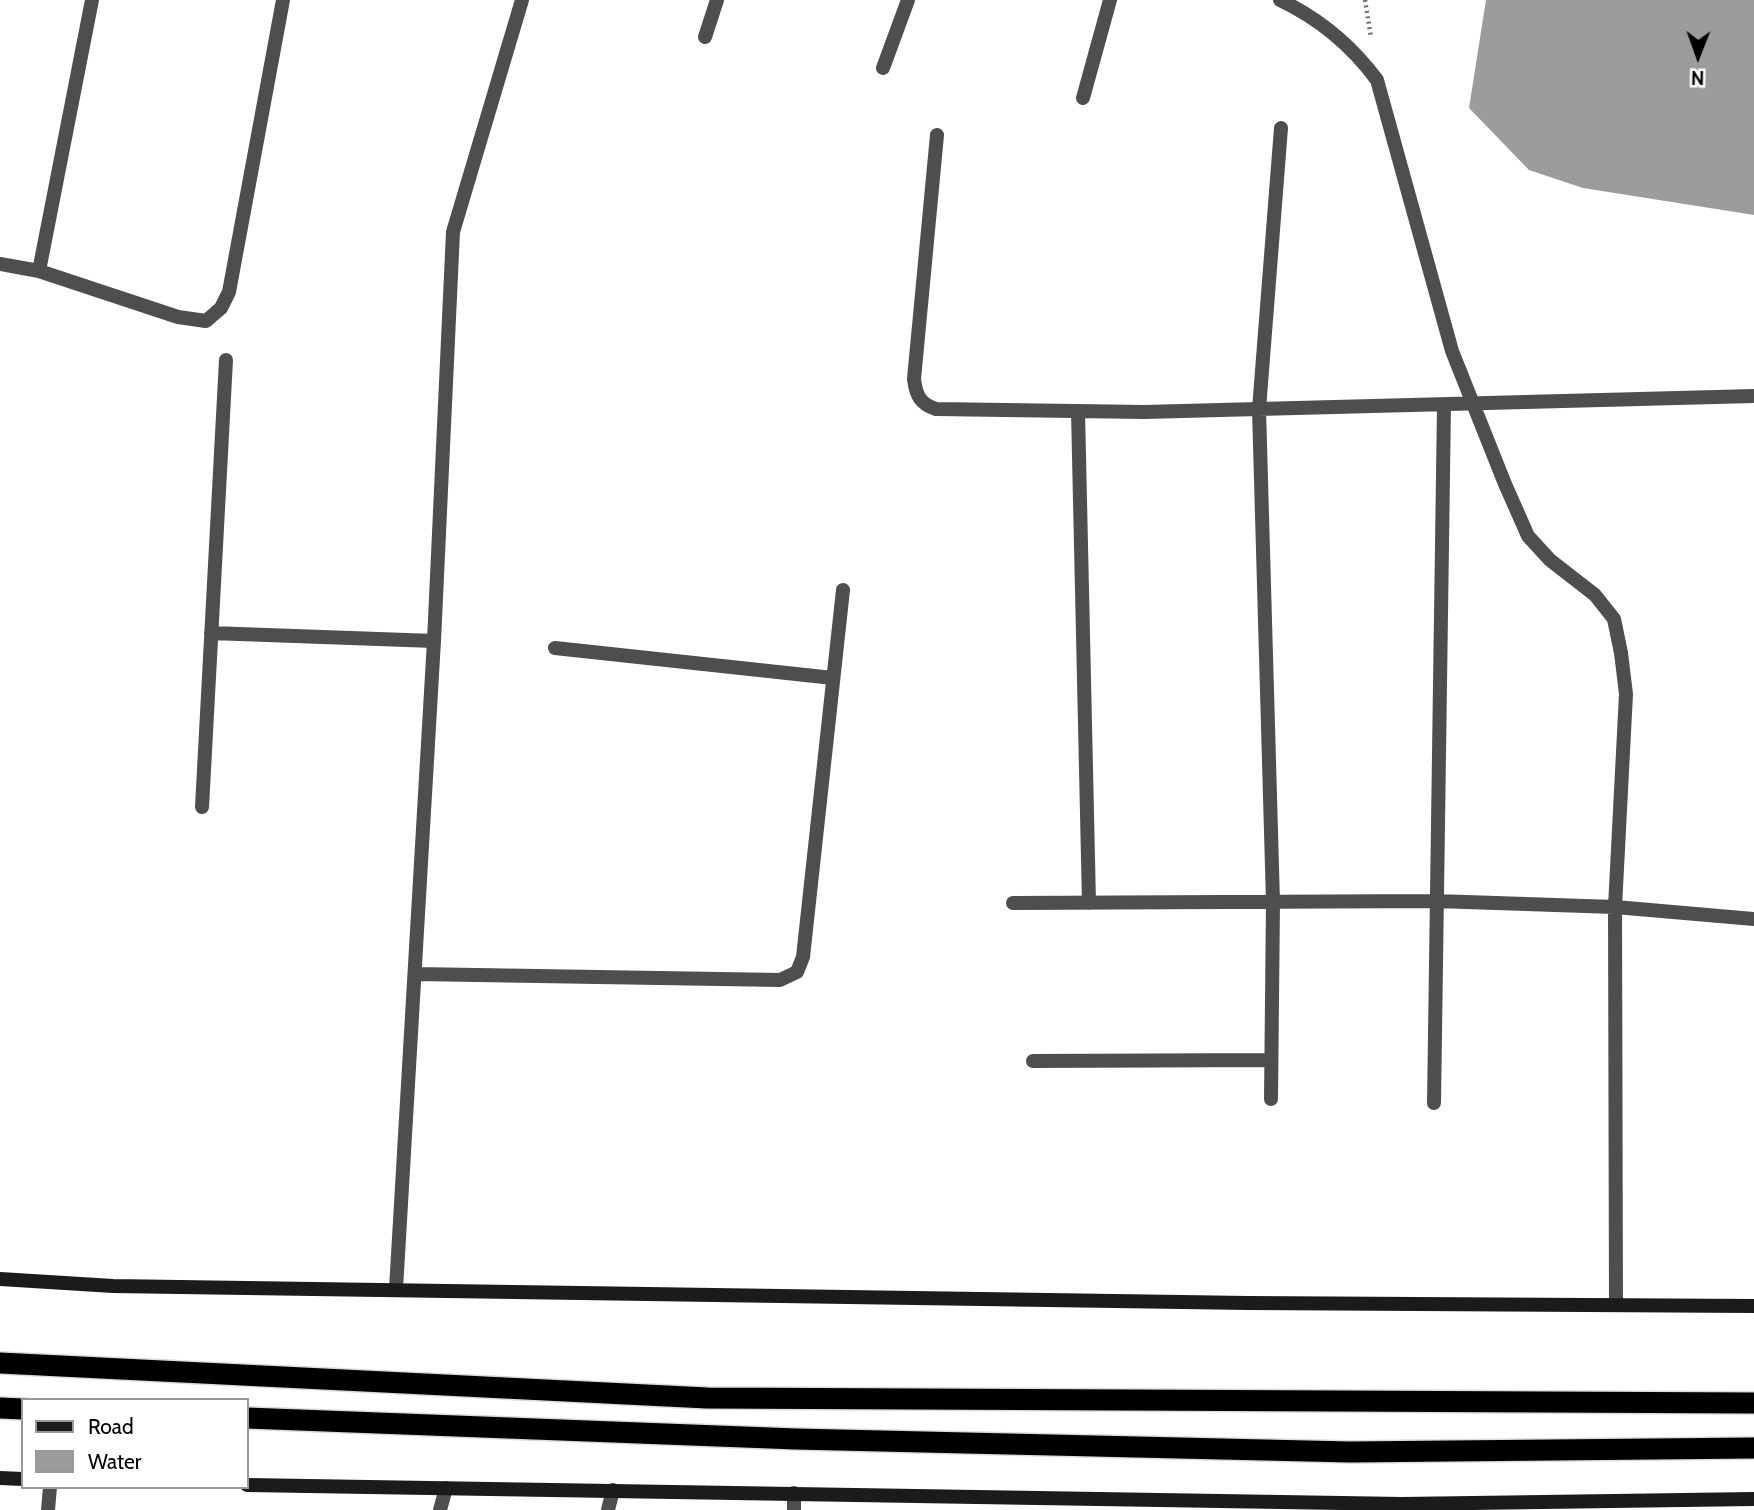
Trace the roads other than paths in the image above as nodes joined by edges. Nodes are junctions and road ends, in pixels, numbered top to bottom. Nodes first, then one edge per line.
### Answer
1 (92, 0) edge
2 (283, 0) edge
3 (522, 0) edge
4 (717, 0) edge
5 (908, 0) edge
6 (1110, 0) edge
7 (1280, 0) edge
8 (705, 37) dead end
9 (883, 68) dead end
10 (1083, 98) dead end
11 (1281, 128) dead end
12 (937, 135) dead end
13 (0, 264) edge
14 (40, 271) junction
15 (226, 360) dead end
16 (1754, 396) edge
17 (1473, 404) junction
18 (1444, 405) junction
19 (1259, 409) junction
20 (1078, 411) junction
21 (843, 590) dead end
22 (211, 633) junction
23 (434, 641) junction
24 (555, 648) dead end
25 (833, 678) junction
26 (202, 807) dead end
27 (1436, 901) junction
28 (1273, 902) junction
29 (1013, 903) dead end
30 (1089, 903) junction
31 (1615, 907) junction
32 (1754, 919) edge
33 (416, 974) junction
34 (1271, 1060) junction
35 (1033, 1061) dead end
36 (1271, 1099) dead end
37 (1434, 1103) dead end
38 (0, 1279) edge
39 (396, 1289) junction
40 (1616, 1305) junction
41 (1754, 1306) edge
42 (0, 1363) edge
43 (1754, 1403) edge
44 (0, 1408) edge
45 (21, 1409) edge
46 (248, 1418) edge
47 (1754, 1448) edge
48 (0, 1478) edge
49 (21, 1479) edge
50 (248, 1485) edge
51 (446, 1488) junction
52 (50, 1489) edge
53 (613, 1490) junction
54 (794, 1493) junction
55 (1754, 1499) edge
56 (1033, 1503) edge
57 (48, 1510) edge
58 (440, 1510) edge
59 (608, 1510) edge
60 (794, 1510) edge

1 - 14 street
2 - 14 street
3 - 23 street
4 - 8 street
5 - 9 street
6 - 10 street
7 - 17 street
11 - 19 street
12 - 20 street
13 - 14 street
15 - 22 street
16 - 17 street
17 - 18 street
17 - 31 street
18 - 19 street
18 - 27 street
19 - 20 street
19 - 28 street
20 - 30 street
21 - 25 street
22 - 23 street
22 - 26 street
23 - 33 street
24 - 25 street
25 - 33 street
27 - 28 street
27 - 31 street
27 - 37 street
28 - 30 street
28 - 34 street
29 - 30 street
31 - 32 street
31 - 40 street
33 - 39 street
34 - 35 street
34 - 36 street
38 - 39 street
39 - 40 street
40 - 41 street
42 - 43 highway
44 - 45 highway
46 - 47 highway
48 - 49 street
50 - 51 street
51 - 53 street
51 - 58 street
52 - 57 street
53 - 54 street
53 - 59 street
54 - 56 street
54 - 60 street
55 - 56 street

